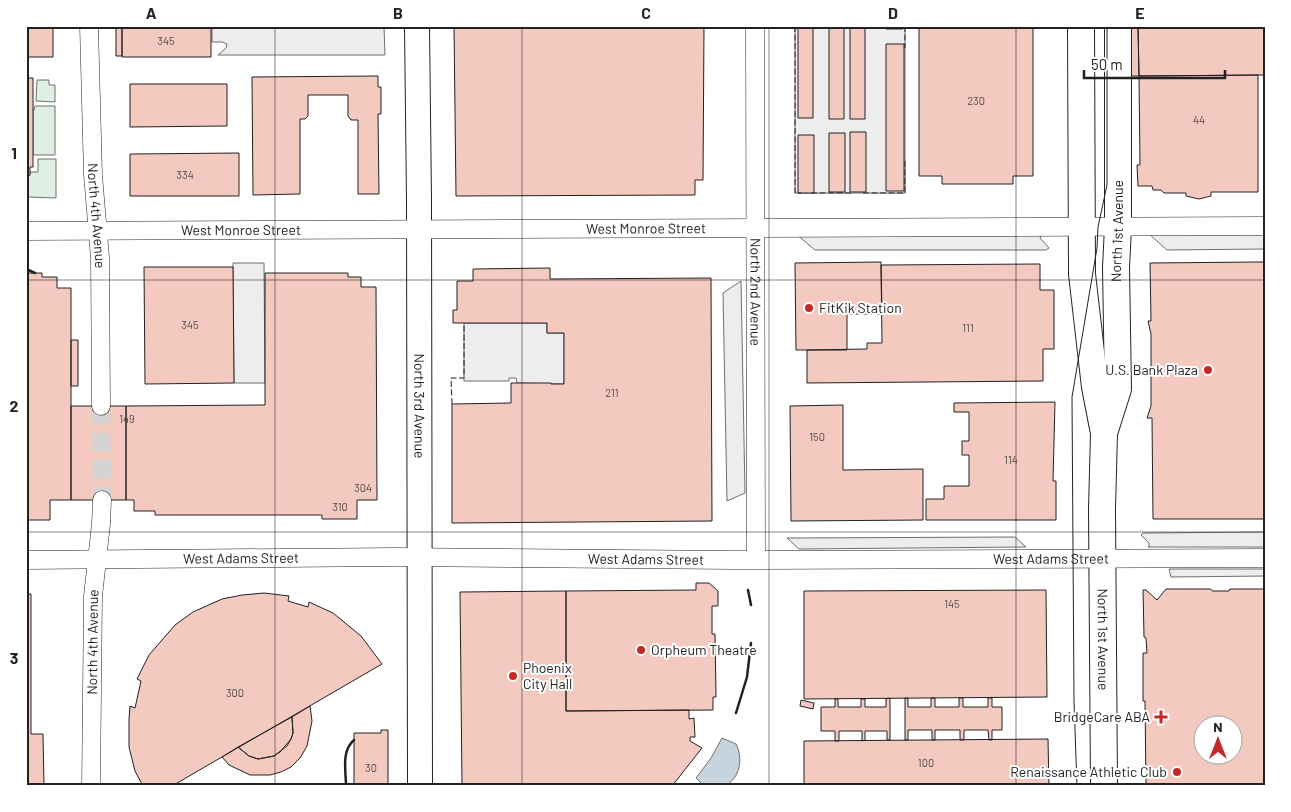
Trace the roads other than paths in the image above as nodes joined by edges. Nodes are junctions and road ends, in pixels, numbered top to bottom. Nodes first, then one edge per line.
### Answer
1 (89, 26) edge
2 (417, 26) edge
3 (754, 26) edge
4 (1082, 26) edge
5 (1118, 26) edge
6 (1081, 226) junction
7 (1118, 226) junction
8 (1265, 226) edge
9 (755, 228) junction
10 (419, 229) junction
11 (98, 230) junction
12 (26, 231) edge
13 (101, 406) tunnel mouth
14 (1104, 433) junction
15 (102, 500) tunnel mouth
16 (419, 557) junction
17 (1104, 558) junction
18 (1265, 558) edge
19 (756, 559) junction
20 (26, 560) edge
21 (97, 560) junction
22 (91, 786) edge
23 (420, 786) edge
24 (1104, 786) edge

1 - 11 street, North 4th Avenue
2 - 10 street, North 3rd Avenue
3 - 9 street, North 2nd Avenue
4 - 6 main road, North 1st Avenue
5 - 7 main road, North 1st Avenue
6 - 7 street, West Monroe Street
6 - 9 street, West Monroe Street
6 - 14 main road, North 1st Avenue
7 - 8 street, West Monroe Street
7 - 14 main road, North 1st Avenue
9 - 10 street, West Monroe Street
9 - 19 street, North 2nd Avenue
10 - 11 street, West Monroe Street
10 - 16 street, North 3rd Avenue
11 - 12 street, West Monroe Street
11 - 13 street, North 4th Avenue
14 - 17 main road, North 1st Avenue
15 - 21 street, North 4th Avenue
16 - 19 street, West Adams Street
16 - 21 street, West Adams Street
16 - 23 street, North 3rd Avenue
17 - 18 street, West Adams Street
17 - 19 street, West Adams Street
17 - 24 main road, North 1st Avenue
20 - 21 street, West Adams Street
21 - 22 street, North 4th Avenue

